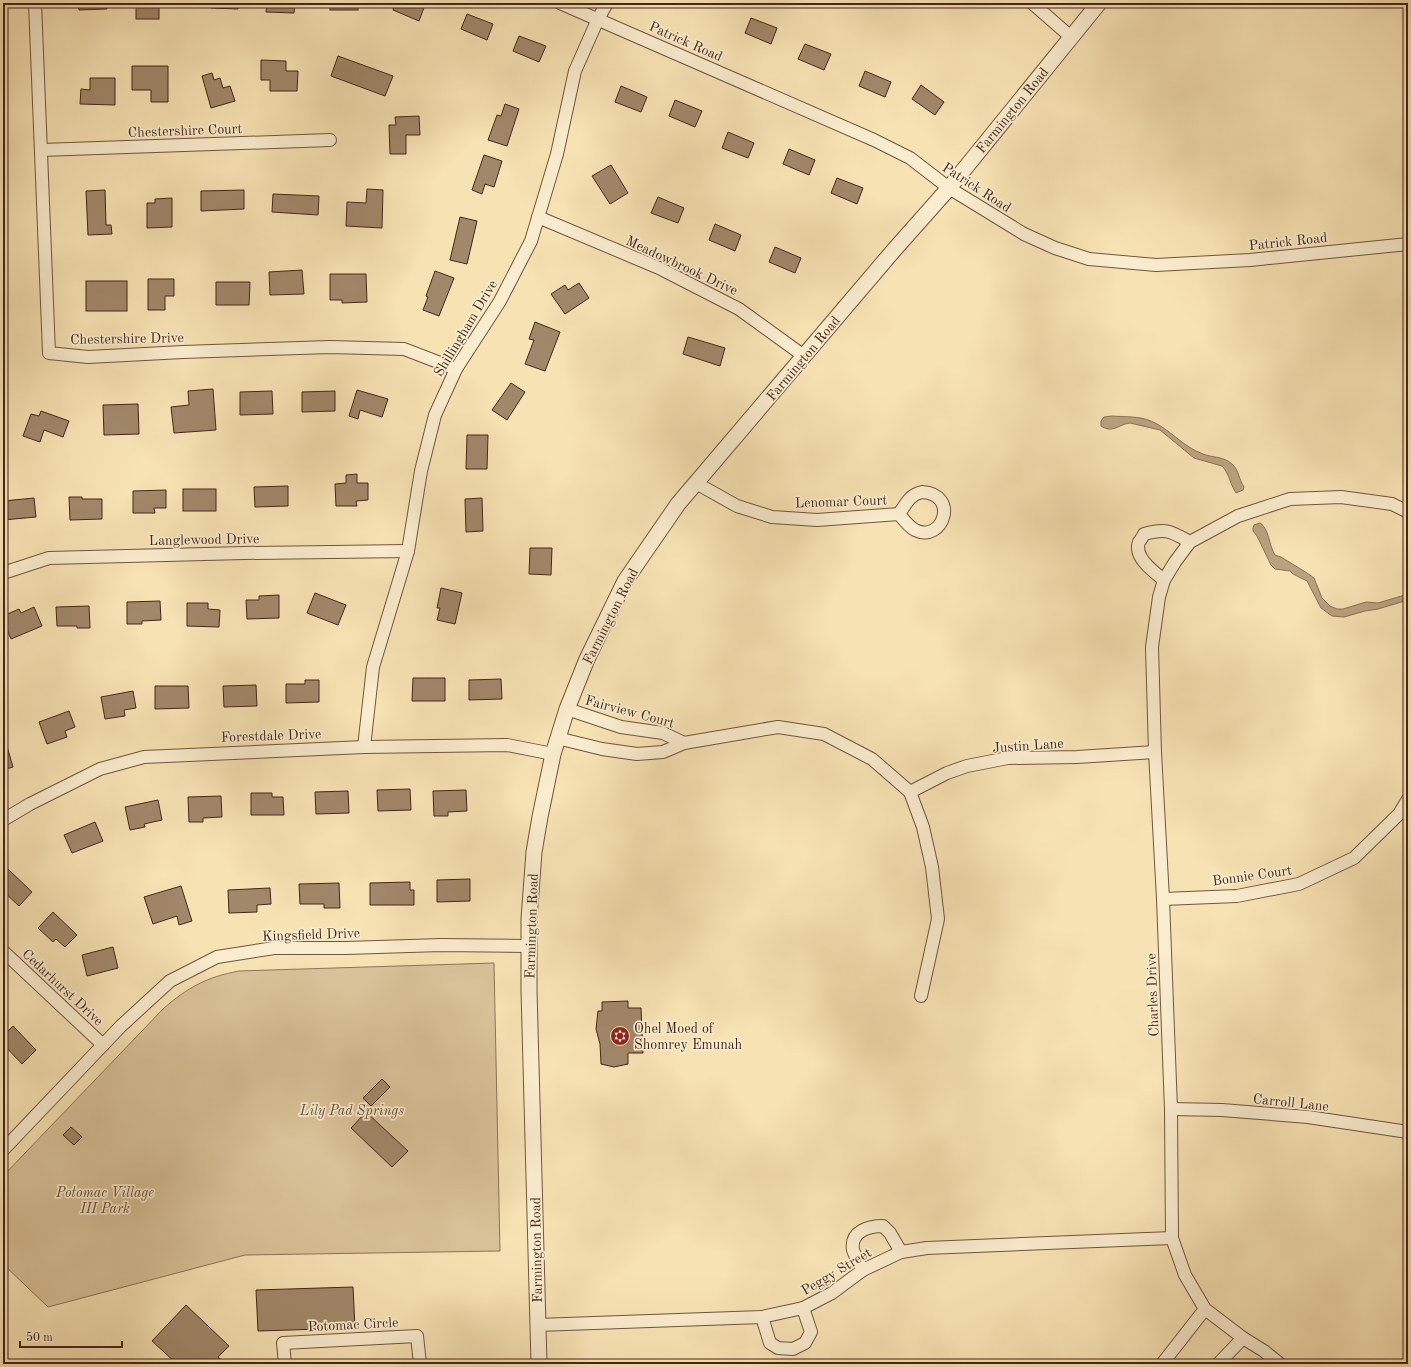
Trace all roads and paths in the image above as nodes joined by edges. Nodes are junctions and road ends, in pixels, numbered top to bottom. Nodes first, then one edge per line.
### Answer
1 (35, 3) edge
2 (560, 3) edge
3 (607, 3) edge
4 (1032, 3) edge
5 (1099, 3) edge
6 (598, 19) junction
7 (1071, 37) junction
8 (330, 140) dead end
9 (41, 150) junction
10 (949, 188) junction
11 (538, 217) junction
12 (1408, 244) edge
13 (804, 356) junction
14 (456, 369) junction
15 (696, 483) junction
16 (1408, 512) edge
17 (899, 514) dead end
18 (1190, 542) junction
19 (408, 551) junction
20 (3, 573) edge
21 (1164, 580) junction
22 (567, 709) junction
23 (558, 738) junction
24 (684, 743) junction
25 (364, 746) junction
26 (1155, 752) junction
27 (553, 754) junction
28 (910, 792) junction
29 (1408, 799) edge
30 (3, 820) edge
31 (1163, 899) junction
32 (529, 946) junction
33 (3, 951) edge
34 (921, 996) dead end
35 (103, 1045) junction
36 (1171, 1109) junction
37 (1408, 1132) edge
38 (3, 1150) edge
39 (1172, 1238) junction
40 (901, 1252) junction
41 (863, 1270) junction
42 (803, 1308) junction
43 (1205, 1309) junction
44 (762, 1317) junction
45 (538, 1325) junction
46 (1243, 1338) junction
47 (285, 1364) edge
48 (420, 1364) edge
49 (539, 1364) edge
50 (1162, 1364) edge
51 (1218, 1364) edge
52 (1280, 1364) edge

1 - 9 street, Chestershire Drive
2 - 6 street, Patrick Road
3 - 6 street, Shillingham Drive
4 - 7 street
5 - 7 street, Farmington Road
6 - 10 street, Patrick Road
6 - 11 street, Shillingham Drive
7 - 10 street, Farmington Road
8 - 9 street, Chestershire Court
9 - 14 street, Chestershire Drive
10 - 12 street, Patrick Road
10 - 13 street, Farmington Road
11 - 13 street, Meadowbrook Drive
11 - 14 street, Shillingham Drive
13 - 15 street, Farmington Road
14 - 19 street, Shillingham Drive
15 - 17 street, Lenomar Court
15 - 22 street, Farmington Road
16 - 18 street, Charles Drive
18 - 21 street, Charles Drive
18 - 21 street
19 - 20 street, Langlewood Drive
19 - 25 street, Shillingham Drive
21 - 26 street, Charles Drive
22 - 23 street, Farmington Road
22 - 24 street, Fairview Court
23 - 24 street, Fairview Court
23 - 27 street, Farmington Road
24 - 28 street, Fairview Court
25 - 27 street, Forestdale Drive
25 - 30 street, Forestdale Drive
26 - 28 street, Justin Lane
26 - 31 street, Charles Drive
27 - 32 street, Farmington Road
28 - 34 street, Fairview Court
29 - 31 street, Bonnie Court
31 - 36 street, Charles Drive
32 - 35 street, Kingsfield Drive
32 - 45 street, Farmington Road
33 - 35 street, Cedarhurst Drive
35 - 38 street, Kingsfield Drive
36 - 37 street, Carroll Lane
36 - 39 street, Charles Drive
39 - 40 street, Peggy Street
39 - 43 street, Charles Drive
40 - 41 street, Peggy Street
40 - 41 street
41 - 42 street, Peggy Street
42 - 44 street, Peggy Street
42 - 44 street
43 - 46 street, Charles Drive
43 - 50 street
44 - 45 street, Peggy Street
45 - 49 street, Farmington Road
46 - 51 street
46 - 52 street, Charles Drive
47 - 48 street, Potomac Circle

